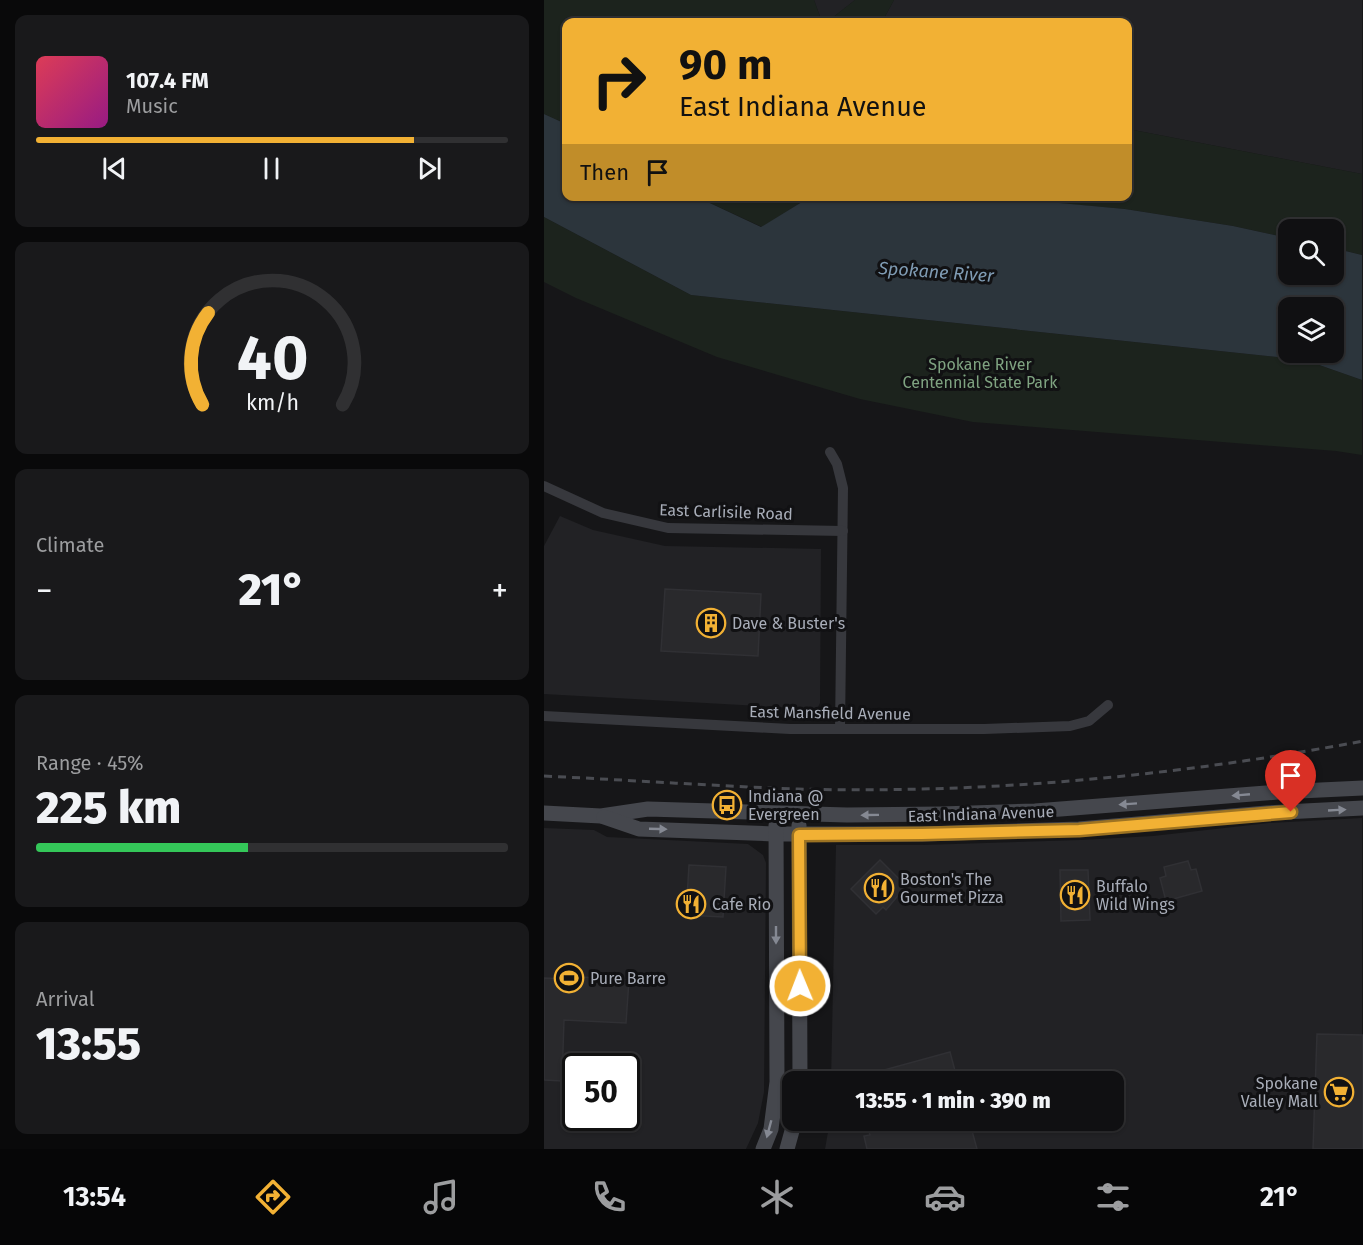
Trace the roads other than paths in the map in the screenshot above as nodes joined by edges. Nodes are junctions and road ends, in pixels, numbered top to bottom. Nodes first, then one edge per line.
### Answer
1 (830, 452) dead end
2 (544, 486) edge
3 (843, 531) junction
4 (1108, 705) dead end
5 (544, 716) edge
6 (840, 729) junction
7 (1363, 788) edge
8 (1363, 808) edge
9 (544, 813) edge
10 (776, 813) junction
11 (799, 813) junction
12 (601, 816) junction
13 (775, 834) junction
14 (799, 835) junction
15 (800, 1071) edge
16 (792, 1131) edge
17 (763, 1149) edge
18 (787, 1149) edge

1 - 3 street
2 - 3 street, East Carlisile Road
3 - 6 street
4 - 6 street, East Mansfield Avenue
5 - 6 street, East Mansfield Avenue
7 -> 11 main road, East Indiana Avenue
14 -> 8 main road, East Indiana Avenue
9 - 12 main road, East Indiana Avenue
10 - 11 main road, East Indiana Avenue
10 - 12 main road, East Indiana Avenue
10 - 13 main road
11 - 14 main road
12 -> 13 main road, East Indiana Avenue
13 - 14 main road, East Indiana Avenue
13 -> 17 main road
14 - 15 main road
16 - 18 main road

